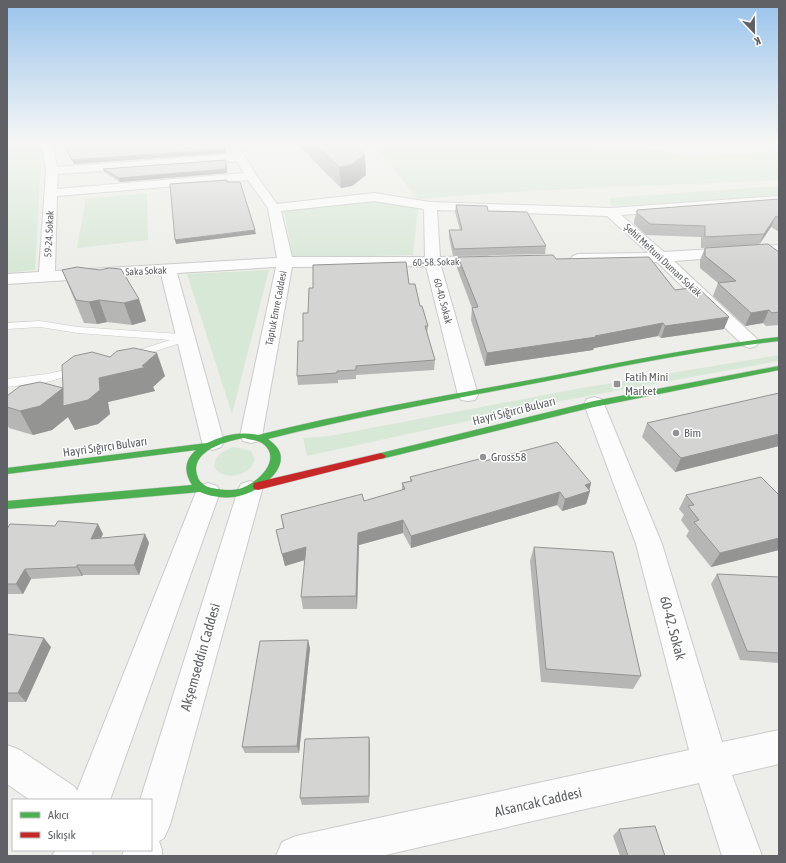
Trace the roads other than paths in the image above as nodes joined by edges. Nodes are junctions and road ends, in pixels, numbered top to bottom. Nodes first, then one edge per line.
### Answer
1 (51, 184) edge
2 (159, 184) edge
3 (257, 184) edge
4 (51, 194) junction
5 (779, 200) edge
6 (430, 206) junction
7 (274, 208) junction
8 (610, 212) junction
9 (779, 249) edge
10 (661, 257) junction
11 (567, 259) edge
12 (504, 261) edge
13 (285, 262) junction
14 (433, 262) junction
15 (168, 270) junction
16 (47, 277) junction
17 (7, 279) edge
18 (7, 326) edge
19 (186, 338) junction
20 (779, 339) edge
21 (750, 342) junction
22 (122, 358) edge
23 (92, 366) edge
24 (779, 368) edge
25 (7, 383) edge
26 (468, 395) junction
27 (594, 404) junction
28 (255, 437) junction
29 (209, 444) junction
30 (7, 471) edge
31 (254, 488) junction
32 (205, 490) junction
33 (7, 505) edge
34 (779, 747) edge
35 (7, 763) edge
36 (710, 763) junction
37 (61, 799) edge
38 (92, 799) edge
39 (152, 821) edge
40 (296, 856) edge
41 (742, 856) edge

1 - 4 street, 59-24. Sokak
2 - 4 street
3 - 7 street, Taptuk Emre Caddesi
4 - 16 street, 59-24. Sokak
5 - 8 street
6 - 7 street
6 - 8 street
6 - 14 street, 60-40. Sokak
7 - 13 street, Taptuk Emre Caddesi
8 - 10 street, Şehit Meftuni Duman Sokak
9 - 10 street
10 - 11 street
10 - 21 street, Şehit Meftuni Duman Sokak
12 - 14 street, 60-58. Sokak
13 - 14 street, 60-58. Sokak
13 - 15 street, Saka Sokak
13 - 28 street, Taptuk Emre Caddesi
14 - 26 street, 60-40. Sokak
15 - 16 street, Saka Sokak
15 - 19 street
16 - 17 street, Saka Sokak
18 - 19 lane
19 - 22 lane
19 - 29 street
20 - 21 street, Hayri Sığırcı Bulvarı
21 - 26 street, Hayri Sığırcı Bulvarı
23 - 25 lane
24 - 27 street, Hayri Sığırcı Bulvarı
26 - 28 street, Hayri Sığırcı Bulvarı
27 - 31 street, Hayri Sığırcı Bulvarı
27 - 36 street, 60-42. Sokak
28 - 29 street
28 - 31 street
29 - 30 street, Hayri Sığırcı Bulvarı
29 - 32 street
31 - 32 street
31 - 39 street, Akşemseddin Caddesi
32 - 33 street
32 - 38 street
34 - 36 street, Alsancak Caddesi
35 - 37 street
36 - 40 street, Alsancak Caddesi
36 - 41 street, 60-42. Sokak

